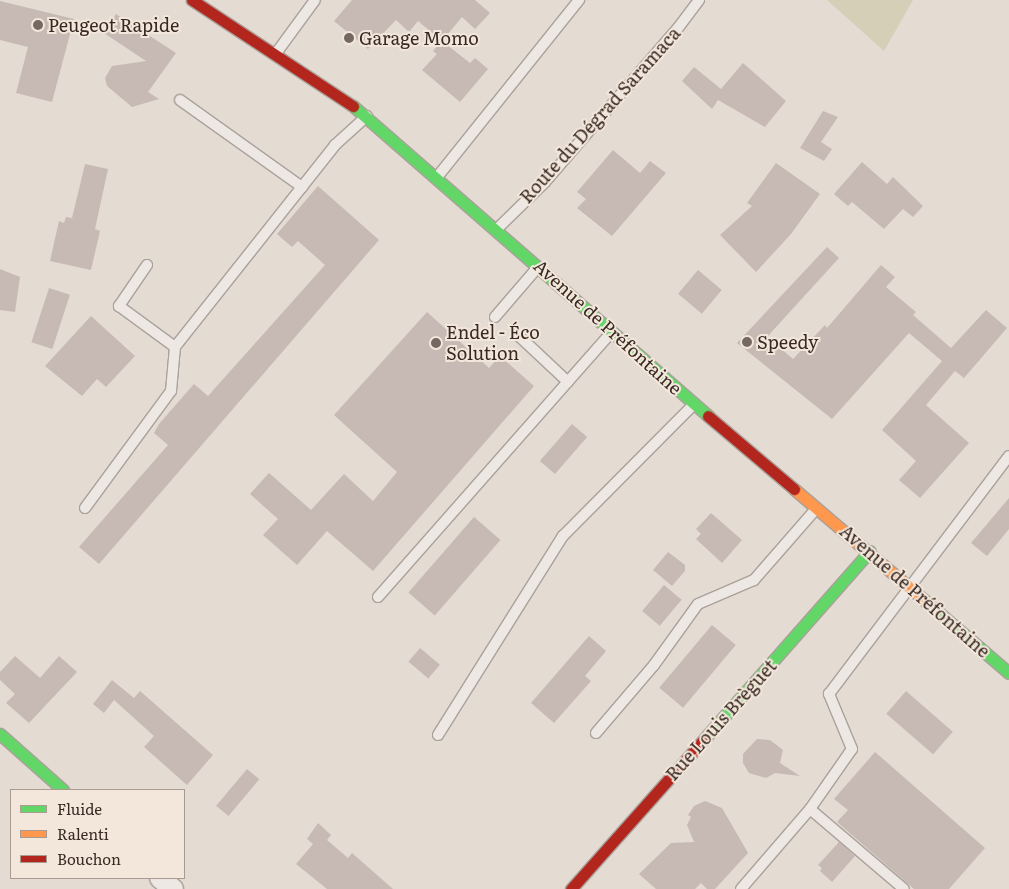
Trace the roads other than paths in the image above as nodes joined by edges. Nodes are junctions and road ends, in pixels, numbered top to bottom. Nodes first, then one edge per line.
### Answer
1 (192, 0) edge
2 (315, 0) edge
3 (579, 0) edge
4 (699, 0) edge
5 (277, 53) junction
6 (180, 100) dead end
7 (368, 116) junction
8 (438, 176) junction
9 (302, 187) junction
10 (498, 228) junction
11 (147, 264) dead end
12 (540, 265) junction
13 (495, 317) dead end
14 (613, 332) junction
15 (519, 336) dead end
16 (175, 347) junction
17 (568, 382) junction
18 (694, 404) junction
19 (1009, 456) edge
20 (818, 507) junction
21 (85, 508) dead end
22 (870, 551) junction
23 (911, 587) junction
24 (378, 597) dead end
25 (1009, 673) edge
26 (596, 733) dead end
27 (0, 734) edge
28 (438, 735) dead end
29 (62, 789) edge
30 (810, 809) junction
31 (161, 879) edge
32 (173, 889) edge
33 (571, 889) edge
34 (741, 889) edge
35 (904, 889) edge

1 - 5 main road, Avenue de Préfontaine
2 - 5 lane
3 - 8 lane
4 - 10 lane, Route du Dégrad Saramaca
5 - 7 main road, Avenue de Préfontaine
6 - 9 lane
7 - 8 main road, Avenue de Préfontaine
7 - 9 lane
8 - 10 main road, Avenue de Préfontaine
9 - 16 lane
10 - 12 main road, Avenue de Préfontaine
11 - 16 lane
12 - 13 lane
12 - 14 main road, Avenue de Préfontaine
14 - 17 lane
14 - 18 main road, Avenue de Préfontaine
15 - 17 lane
16 - 21 lane
17 - 24 lane
18 - 20 main road, Avenue de Préfontaine
18 - 28 lane
19 - 23 lane
20 - 22 main road, Avenue de Préfontaine
20 - 26 lane
22 - 23 main road, Avenue de Préfontaine
22 - 33 main road, Rue Louis Brèguet
23 - 25 main road, Avenue de Préfontaine
23 - 30 lane
27 - 29 main road
30 - 34 lane
30 - 35 lane
31 - 32 street

